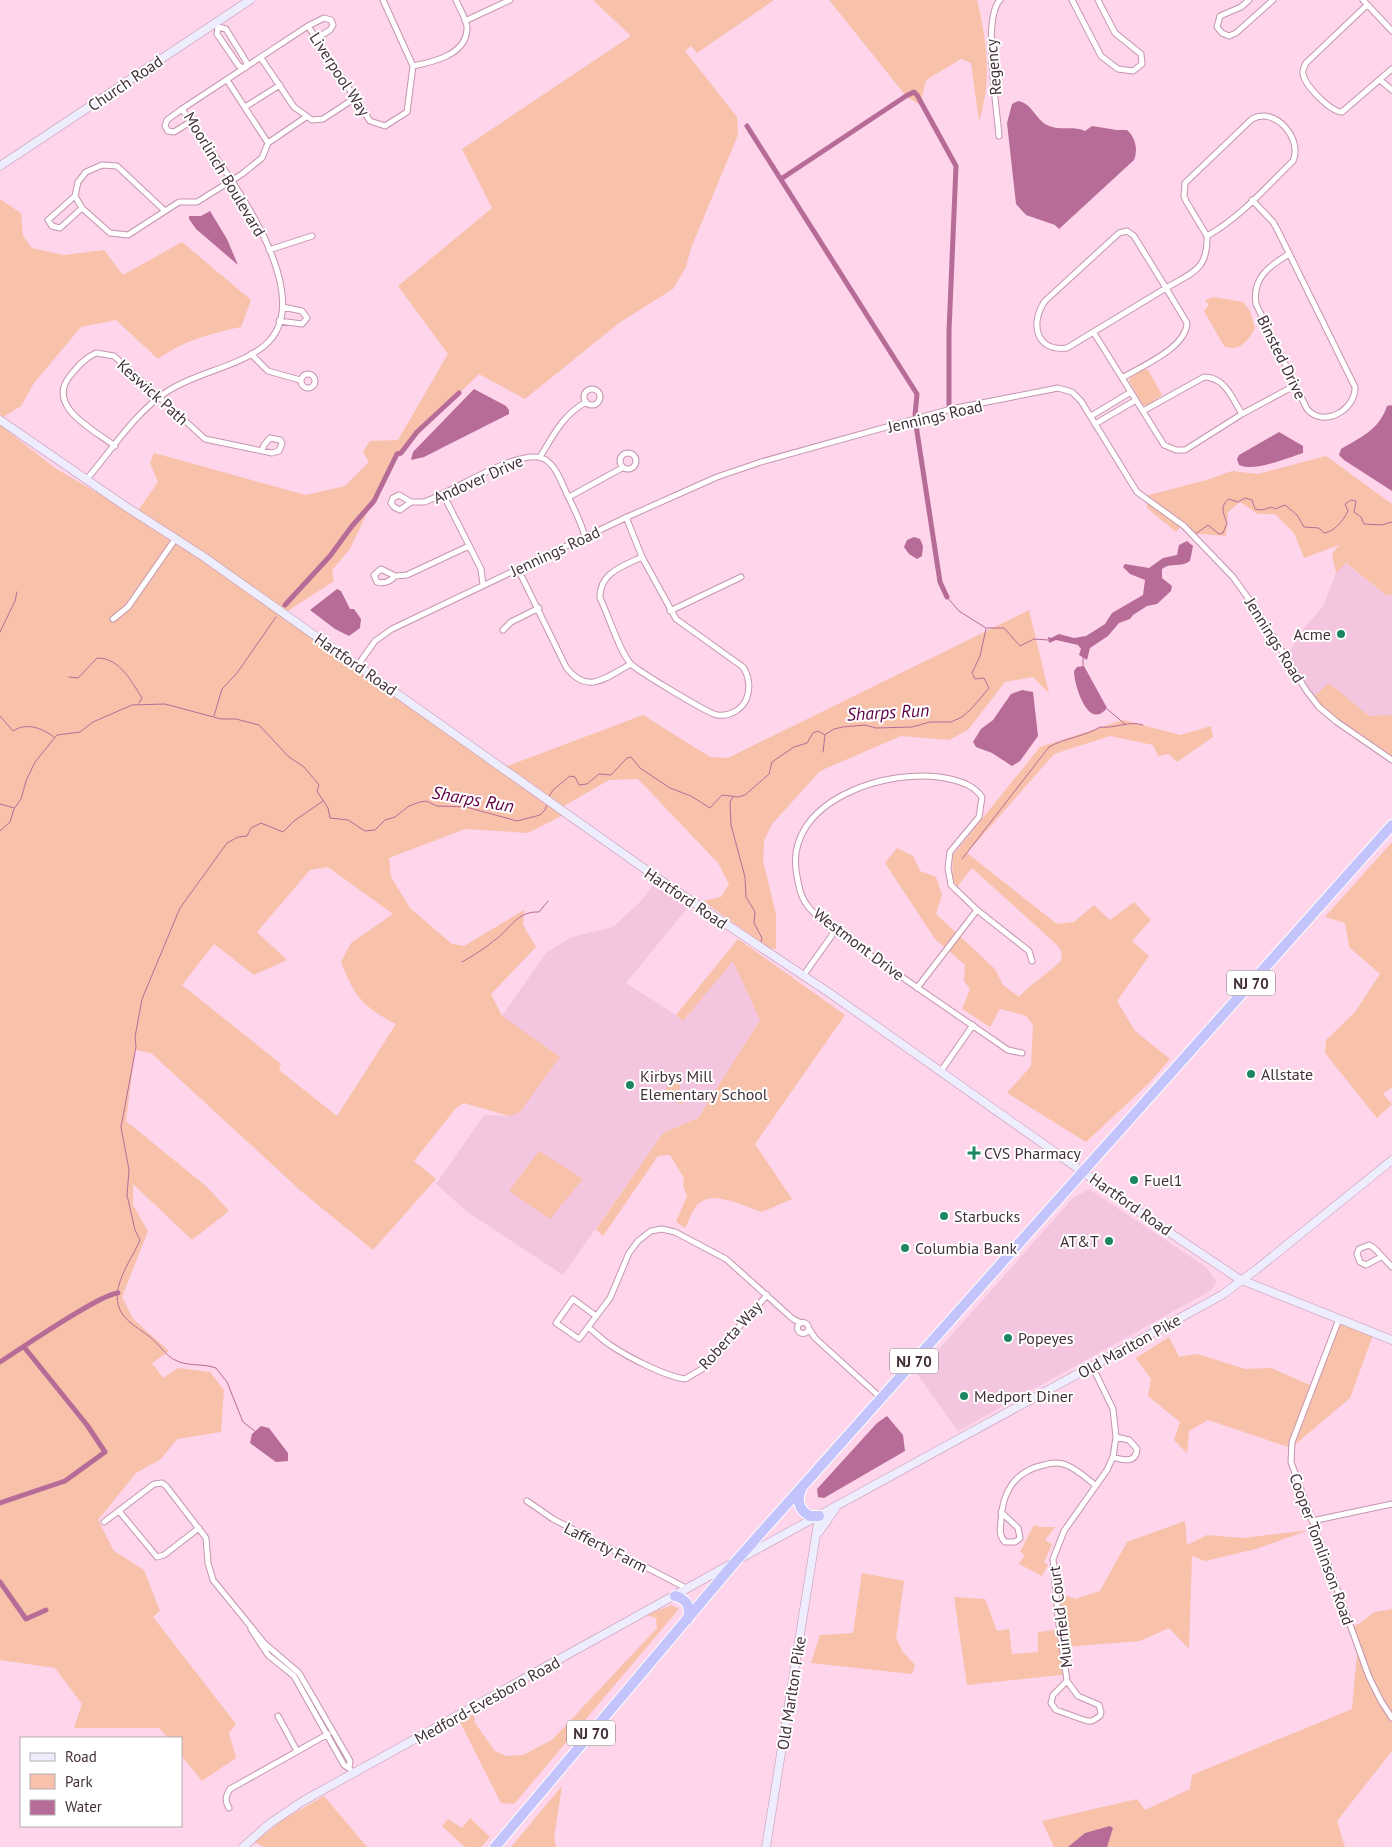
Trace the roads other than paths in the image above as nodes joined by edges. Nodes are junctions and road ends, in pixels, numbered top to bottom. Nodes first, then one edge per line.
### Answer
1 (250, 0) edge
2 (382, 0) edge
3 (456, 0) edge
4 (510, 0) edge
5 (1000, 0) edge
6 (1072, 0) edge
7 (1098, 0) edge
8 (1249, 0) edge
9 (1272, 0) edge
10 (1363, 0) edge
11 (1367, 5) junction
12 (465, 21) junction
13 (217, 25) junction
14 (308, 26) junction
15 (1392, 31) edge
16 (317, 38) junction
17 (261, 58) junction
18 (412, 66) junction
19 (246, 68) junction
20 (1392, 69) edge
21 (227, 80) junction
22 (1380, 80) junction
23 (280, 85) junction
24 (1392, 90) edge
25 (355, 98) junction
26 (245, 107) junction
27 (182, 109) junction
28 (306, 117) junction
29 (190, 122) junction
30 (999, 136) dead end
31 (268, 142) junction
32 (0, 166) edge
33 (230, 181) junction
34 (75, 196) junction
35 (1252, 200) junction
36 (82, 208) junction
37 (165, 211) junction
38 (312, 236) dead end
39 (1208, 236) junction
40 (270, 250) junction
41 (1289, 254) junction
42 (1166, 288) junction
43 (283, 307) junction
44 (279, 321) junction
45 (1094, 333) junction
46 (251, 354) junction
47 (1122, 378) junction
48 (300, 380) dead end
49 (1294, 386) junction
50 (1131, 392) junction
51 (159, 398) junction
52 (1136, 400) junction
53 (586, 402) dead end
54 (1143, 411) junction
55 (1242, 414) junction
56 (1091, 416) junction
57 (0, 420) edge
58 (1095, 424) junction
59 (115, 446) junction
60 (262, 451) junction
61 (540, 457) junction
62 (622, 468) dead end
63 (86, 480) junction
64 (444, 494) junction
65 (569, 497) junction
66 (411, 502) dead end
67 (626, 517) junction
68 (585, 537) junction
69 (176, 538) junction
70 (469, 546) junction
71 (642, 557) junction
72 (518, 569) junction
73 (395, 576) dead end
74 (741, 577) dead end
75 (483, 585) junction
76 (539, 608) junction
77 (670, 611) junction
78 (113, 619) dead end
79 (503, 630) dead end
80 (631, 664) junction
81 (358, 665) junction
82 (1392, 760) edge
83 (1392, 825) edge
84 (977, 910) junction
85 (835, 930) junction
86 (1032, 961) dead end
87 (803, 976) junction
88 (917, 988) junction
89 (973, 1025) junction
90 (1022, 1053) dead end
91 (940, 1071) junction
92 (1392, 1160) edge
93 (1084, 1171) junction
94 (1381, 1257) junction
95 (1392, 1267) edge
96 (1242, 1281) junction
97 (767, 1295) junction
98 (596, 1316) junction
99 (1339, 1319) junction
100 (800, 1326) junction
101 (588, 1327) junction
102 (807, 1331) junction
103 (1392, 1340) edge
104 (1092, 1366) junction
105 (881, 1399) junction
106 (1116, 1437) junction
107 (1113, 1457) junction
108 (1095, 1484) junction
109 (802, 1488) junction
110 (527, 1501) dead end
111 (840, 1504) junction
112 (1392, 1504) edge
113 (119, 1511) junction
114 (1001, 1512) junction
115 (819, 1516) junction
116 (1312, 1521) junction
117 (104, 1522) dead end
118 (803, 1525) junction
119 (199, 1528) junction
120 (817, 1539) junction
121 (736, 1561) junction
122 (688, 1589) junction
123 (675, 1596) junction
124 (687, 1620) junction
125 (250, 1628) junction
126 (1067, 1681) junction
127 (278, 1716) dead end
128 (1392, 1718) edge
129 (333, 1731) junction
130 (327, 1734) junction
131 (297, 1751) junction
132 (348, 1767) junction
133 (353, 1774) junction
134 (229, 1808) dead end
135 (243, 1847) edge
136 (495, 1847) edge
137 (766, 1847) edge

1 - 13 street, Church Road
2 - 18 street
3 - 12 street
4 - 12 street
5 - 30 street, Regency
6 - 7 street
8 - 9 street
10 - 11 street
11 - 15 street
11 - 22 street
12 - 18 street
13 - 19 street
13 - 19 street
13 - 32 street, Church Road
14 - 16 street, Liverpool Way
14 - 16 street
14 - 17 street, Liverpool Way
16 - 25 street, Liverpool Way
17 - 19 street, Liverpool Way
17 - 23 street
18 - 25 street, Liverpool Way
19 - 21 street, Moorlinch Boulevard
20 - 22 street
21 - 26 street
21 - 27 street, Moorlinch Boulevard
22 - 24 street
23 - 26 street
23 - 28 street
25 - 28 street
26 - 31 street
27 - 29 street, Moorlinch Boulevard
27 - 29 street
28 - 31 street
29 - 33 street, Moorlinch Boulevard
31 - 33 street
33 - 37 street
33 - 40 street, Moorlinch Boulevard
34 - 36 street
34 - 36 street
34 - 37 street
35 - 39 street
35 - 39 street
35 - 41 street, Binsted Drive
36 - 37 street
38 - 40 street
39 - 42 street
40 - 43 street, Moorlinch Boulevard
41 - 49 street, Binsted Drive
41 - 49 street, Binsted Drive
42 - 45 street
42 - 45 street
42 - 47 street
43 - 44 street, Moorlinch Boulevard
43 - 44 street
44 - 46 street, Moorlinch Boulevard
45 - 47 street
46 - 48 street
46 - 51 street, Moorlinch Boulevard
47 - 50 street
49 - 55 street
50 - 52 street
50 - 56 street
51 - 59 street, Moorlinch Boulevard
51 - 59 street, Keswick Path
51 - 60 street, Keswick Path
52 - 54 street
52 - 58 street
53 - 61 street
54 - 55 street
54 - 55 street
56 - 58 street, Jennings Road
56 - 67 street, Jennings Road
57 - 63 street, Hartford Road
58 - 82 street, Jennings Road
59 - 63 street, Moorlinch Boulevard
60 - 60 street, Keswick Path
61 - 64 street, Andover Drive
61 - 65 street, Andover Drive
62 - 65 street
63 - 69 street, Hartford Road
64 - 66 street, Andover Drive
64 - 70 street
65 - 68 street, Andover Drive
67 - 68 street, Jennings Road
67 - 71 street
68 - 72 street, Jennings Road
69 - 78 street
69 - 81 street, Hartford Road
70 - 73 street
70 - 75 street
71 - 77 street
71 - 80 street
72 - 75 street, Jennings Road
72 - 76 street
74 - 77 street
75 - 81 street, Jennings Road
76 - 79 street
76 - 80 street
77 - 80 street
81 - 87 street, Hartford Road
83 - 93 highway, NJ 70
84 - 85 street, Westmont Drive
84 - 86 street, Westmont Drive
84 - 88 street
85 - 87 street
85 - 88 street, Westmont Drive
87 - 91 street, Hartford Road
88 - 89 street, Westmont Drive
89 - 90 street, Westmont Drive
89 - 91 street
91 - 93 street, Hartford Road
92 - 96 street, Old Marlton Pike
93 - 96 street, Hartford Road
93 - 105 highway, NJ 70
94 - 94 street
94 - 95 street
96 - 99 street, Hartford Road
96 - 104 street, Old Marlton Pike
97 - 98 street
97 - 100 street
97 - 101 street, Roberta Way
98 - 101 street
98 - 101 street
99 - 103 street, Hartford Road
99 - 116 street, Cooper Tomlinson Road
100 - 102 street
100 - 102 street
102 - 105 street
104 - 106 street, Muirfield Court
104 - 111 street, Old Marlton Pike
105 - 109 highway, NJ 70
106 - 107 street, Muirfield Court
106 - 107 street
107 - 108 street, Muirfield Court
108 - 114 street
108 - 126 street, Muirfield Court
109 - 115 highway
109 - 121 highway, NJ 70
110 - 122 street, Lafferty Farm
111 - 115 street, Old Marlton Pike
111 - 120 street
112 - 116 street
113 - 117 street
113 - 119 street
113 - 119 street
114 - 114 street
115 - 118 street, Old Marlton Pike
115 - 120 street
116 - 128 street, Cooper Tomlinson Road
118 - 120 street
118 - 121 street, Medford-Evesboro Road
119 - 125 street
120 - 137 street, Old Marlton Pike
121 - 122 street, Medford-Evesboro Road
121 - 124 highway, NJ 70
122 - 123 street, Medford-Evesboro Road
123 - 124 highway
123 - 133 street, Medford-Evesboro Road
124 - 136 highway, NJ 70
125 - 129 street
125 - 130 street
126 - 126 street, Muirfield Court
127 - 131 street
129 - 130 street
129 - 132 street
130 - 131 street
130 - 132 street
131 - 134 street
132 - 133 street
133 - 135 street, Medford-Evesboro Road

